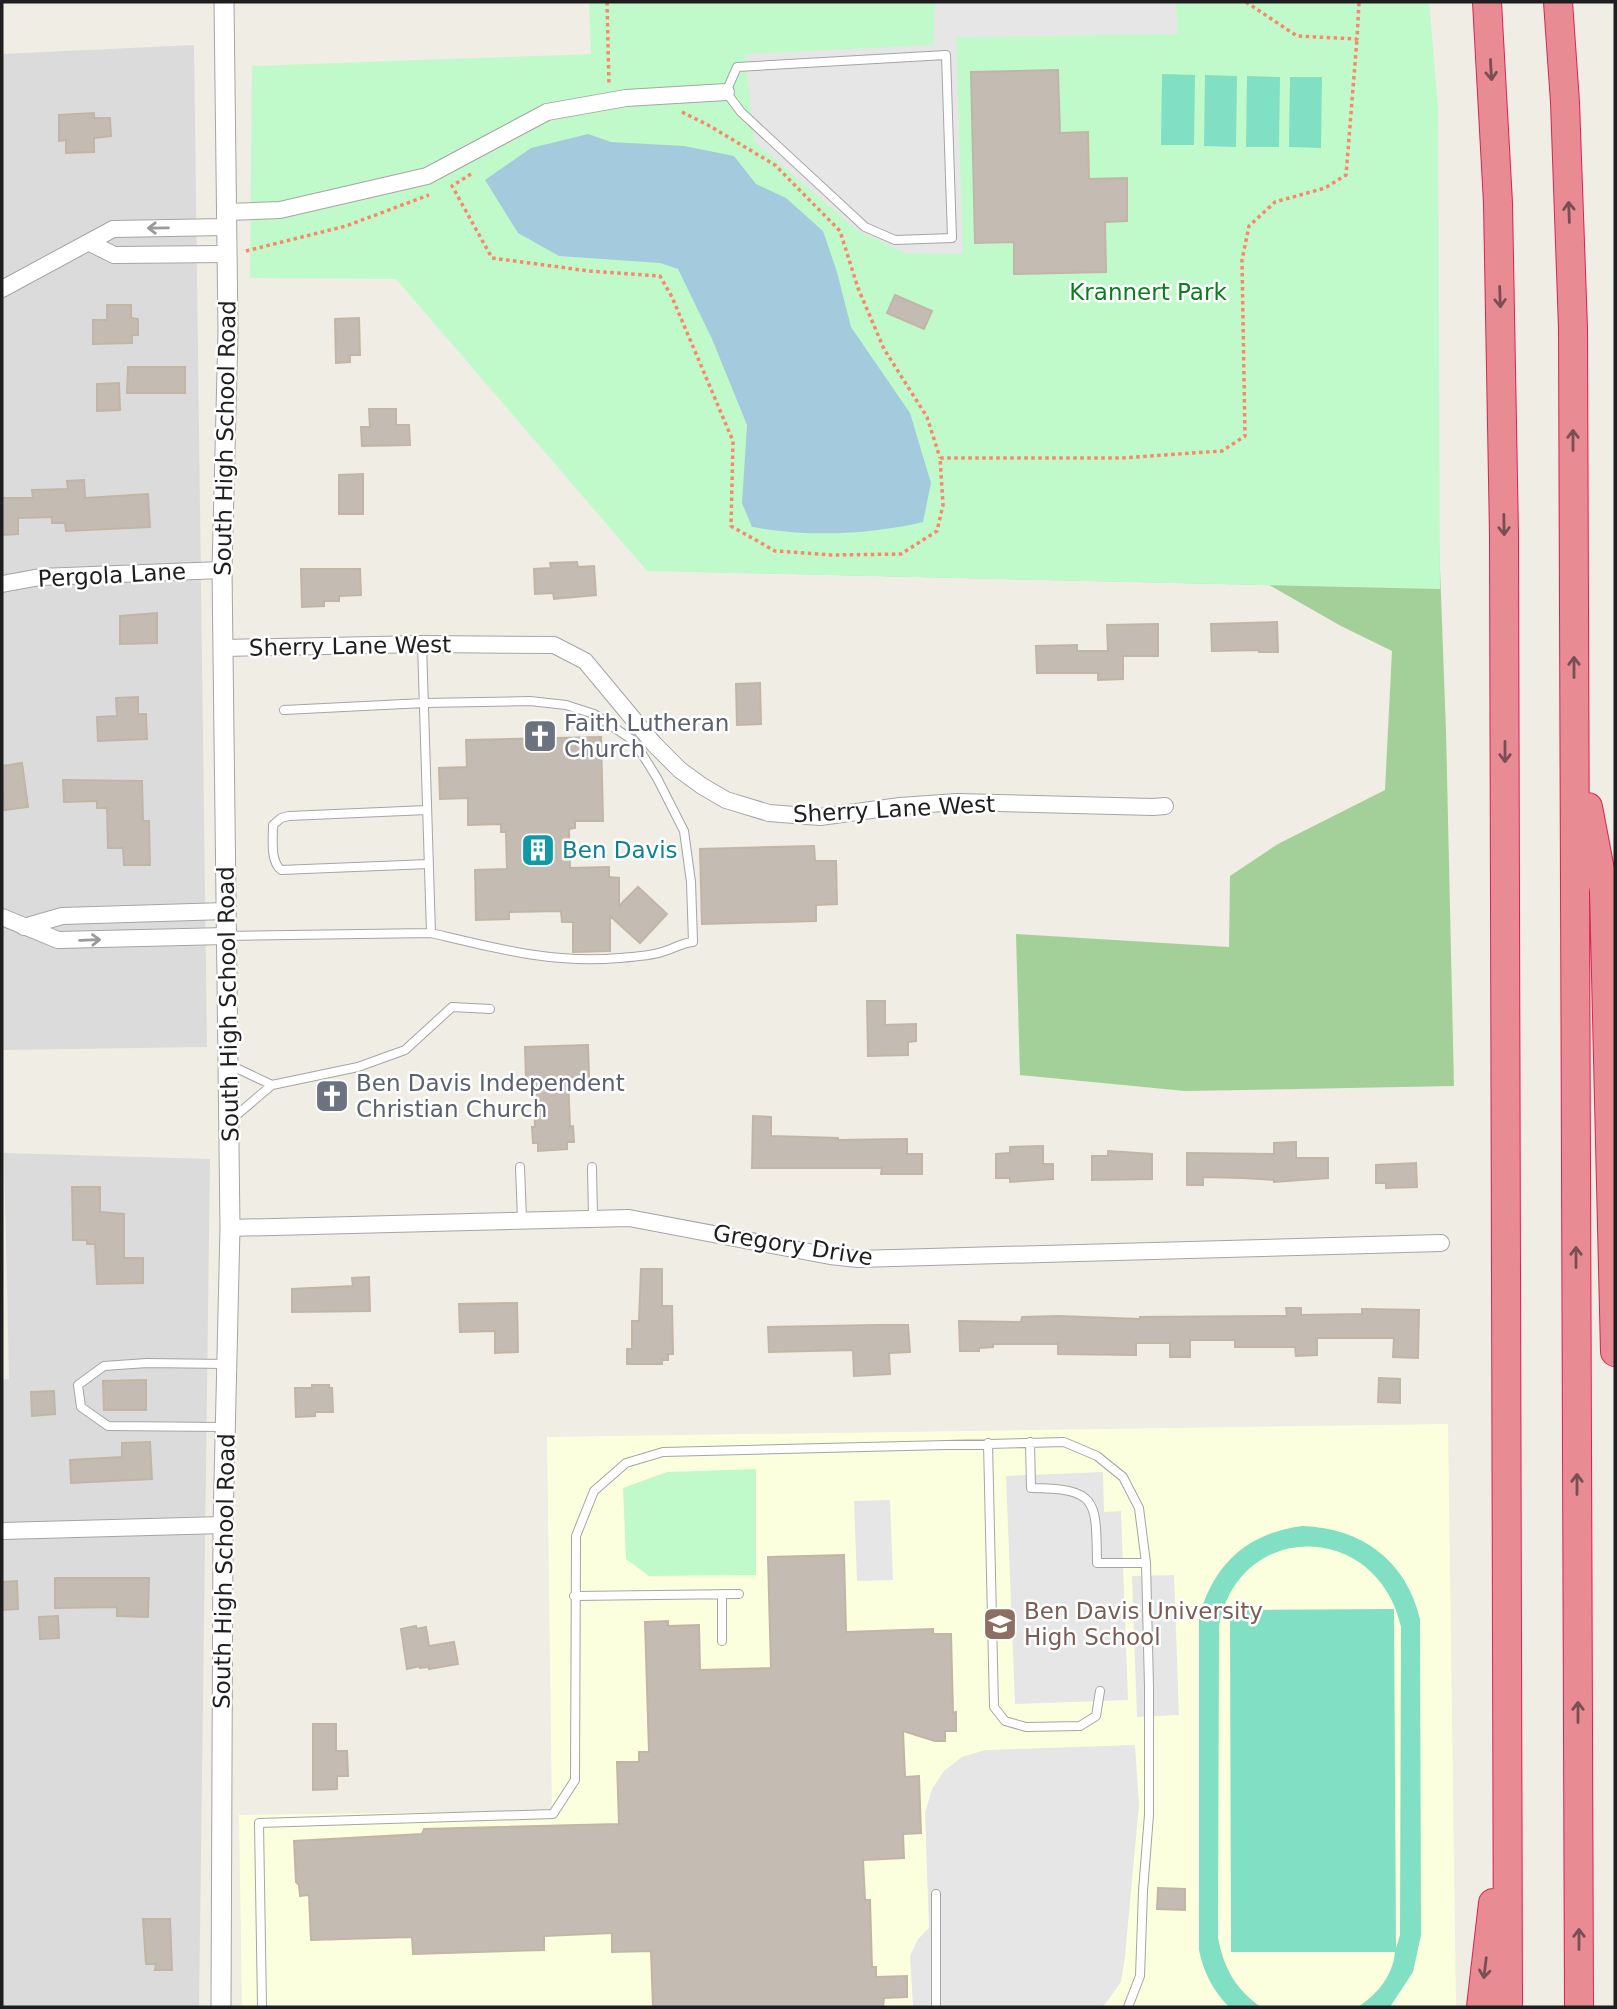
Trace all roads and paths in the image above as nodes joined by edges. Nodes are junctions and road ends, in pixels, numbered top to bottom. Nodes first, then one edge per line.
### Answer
1 (224, 2) edge
2 (607, 2) edge
3 (1246, 2) edge
4 (1359, 2) edge
5 (1487, 2) edge
6 (1558, 2) edge
7 (1357, 40) junction
8 (609, 74) dead end
9 (726, 92) junction
10 (678, 111) dead end
11 (474, 172) dead end
12 (440, 191) dead end
13 (226, 220) junction
14 (90, 243) junction
15 (235, 253) junction
16 (2, 289) edge
17 (940, 457) junction
18 (222, 570) junction
19 (2, 584) edge
20 (422, 644) junction
21 (224, 648) junction
22 (424, 703) junction
23 (284, 710) dead end
24 (1575, 736) junction
25 (1165, 806) dead end
26 (427, 810) junction
27 (429, 864) junction
28 (226, 911) junction
29 (2, 917) edge
30 (24, 927) junction
31 (431, 933) junction
32 (226, 936) junction
33 (490, 1009) dead end
34 (228, 1064) junction
35 (272, 1085) junction
36 (229, 1121) junction
37 (520, 1167) dead end
38 (592, 1167) dead end
39 (593, 1218) junction
40 (522, 1219) junction
41 (230, 1227) junction
42 (1441, 1243) dead end
43 (1615, 1352) edge
44 (227, 1364) junction
45 (225, 1427) junction
46 (1030, 1442) junction
47 (988, 1443) junction
48 (223, 1525) junction
49 (2, 1531) edge
50 (1146, 1563) junction
51 (722, 1594) junction
52 (739, 1594) dead end
53 (574, 1596) junction
54 (722, 1641) dead end
55 (1100, 1691) dead end
56 (1508, 1779) junction
57 (936, 1894) dead end
58 (221, 2007) edge
59 (262, 2007) edge
60 (936, 2007) edge
61 (1128, 2007) edge
62 (1481, 2007) edge
63 (1508, 2007) edge
64 (1579, 2007) edge

1 - 13 street, South High School Road
2 - 8 path
3 - 7 path
4 - 7 path
5 -> 56 highway
24 -> 6 highway
7 - 17 path
9 - 9 lane
9 - 13 street
10 - 17 path
11 - 17 path
12 - 15 path
13 -> 14 street
13 - 15 street, South High School Road
14 - 15 street
14 - 16 street
15 - 18 street, South High School Road
18 - 19 street, Pergola Lane
18 - 21 street, South High School Road
20 - 21 street, Sherry Lane West
20 - 22 lane
20 - 25 street, Sherry Lane West
21 - 28 street, South High School Road
22 - 23 lane
22 - 26 lane
22 - 31 lane
24 - 43 highway
64 -> 24 highway
26 - 27 lane
26 - 27 lane
27 - 31 lane
28 - 30 street
28 - 32 street, South High School Road
29 - 30 street
30 -> 32 street
31 - 32 lane
32 - 34 street, South High School Road
33 - 35 lane
34 - 35 lane
34 - 36 street, South High School Road
35 - 36 lane
36 - 41 street, South High School Road
37 - 40 lane
38 - 39 lane
39 - 40 street, Gregory Drive
39 - 42 street, Gregory Drive
40 - 41 street, Gregory Drive
41 - 44 street, South High School Road
44 - 45 street, South High School Road
44 - 45 lane
45 - 48 street, South High School Road
46 - 47 lane
46 - 50 lane
46 - 50 lane
47 - 53 lane
47 - 55 lane
48 - 49 street
48 - 58 street, South High School Road
50 - 61 lane
51 - 52 lane
51 - 53 lane
51 - 54 lane
53 - 59 lane
56 -> 62 highway
56 - 63 highway
57 - 60 lane

